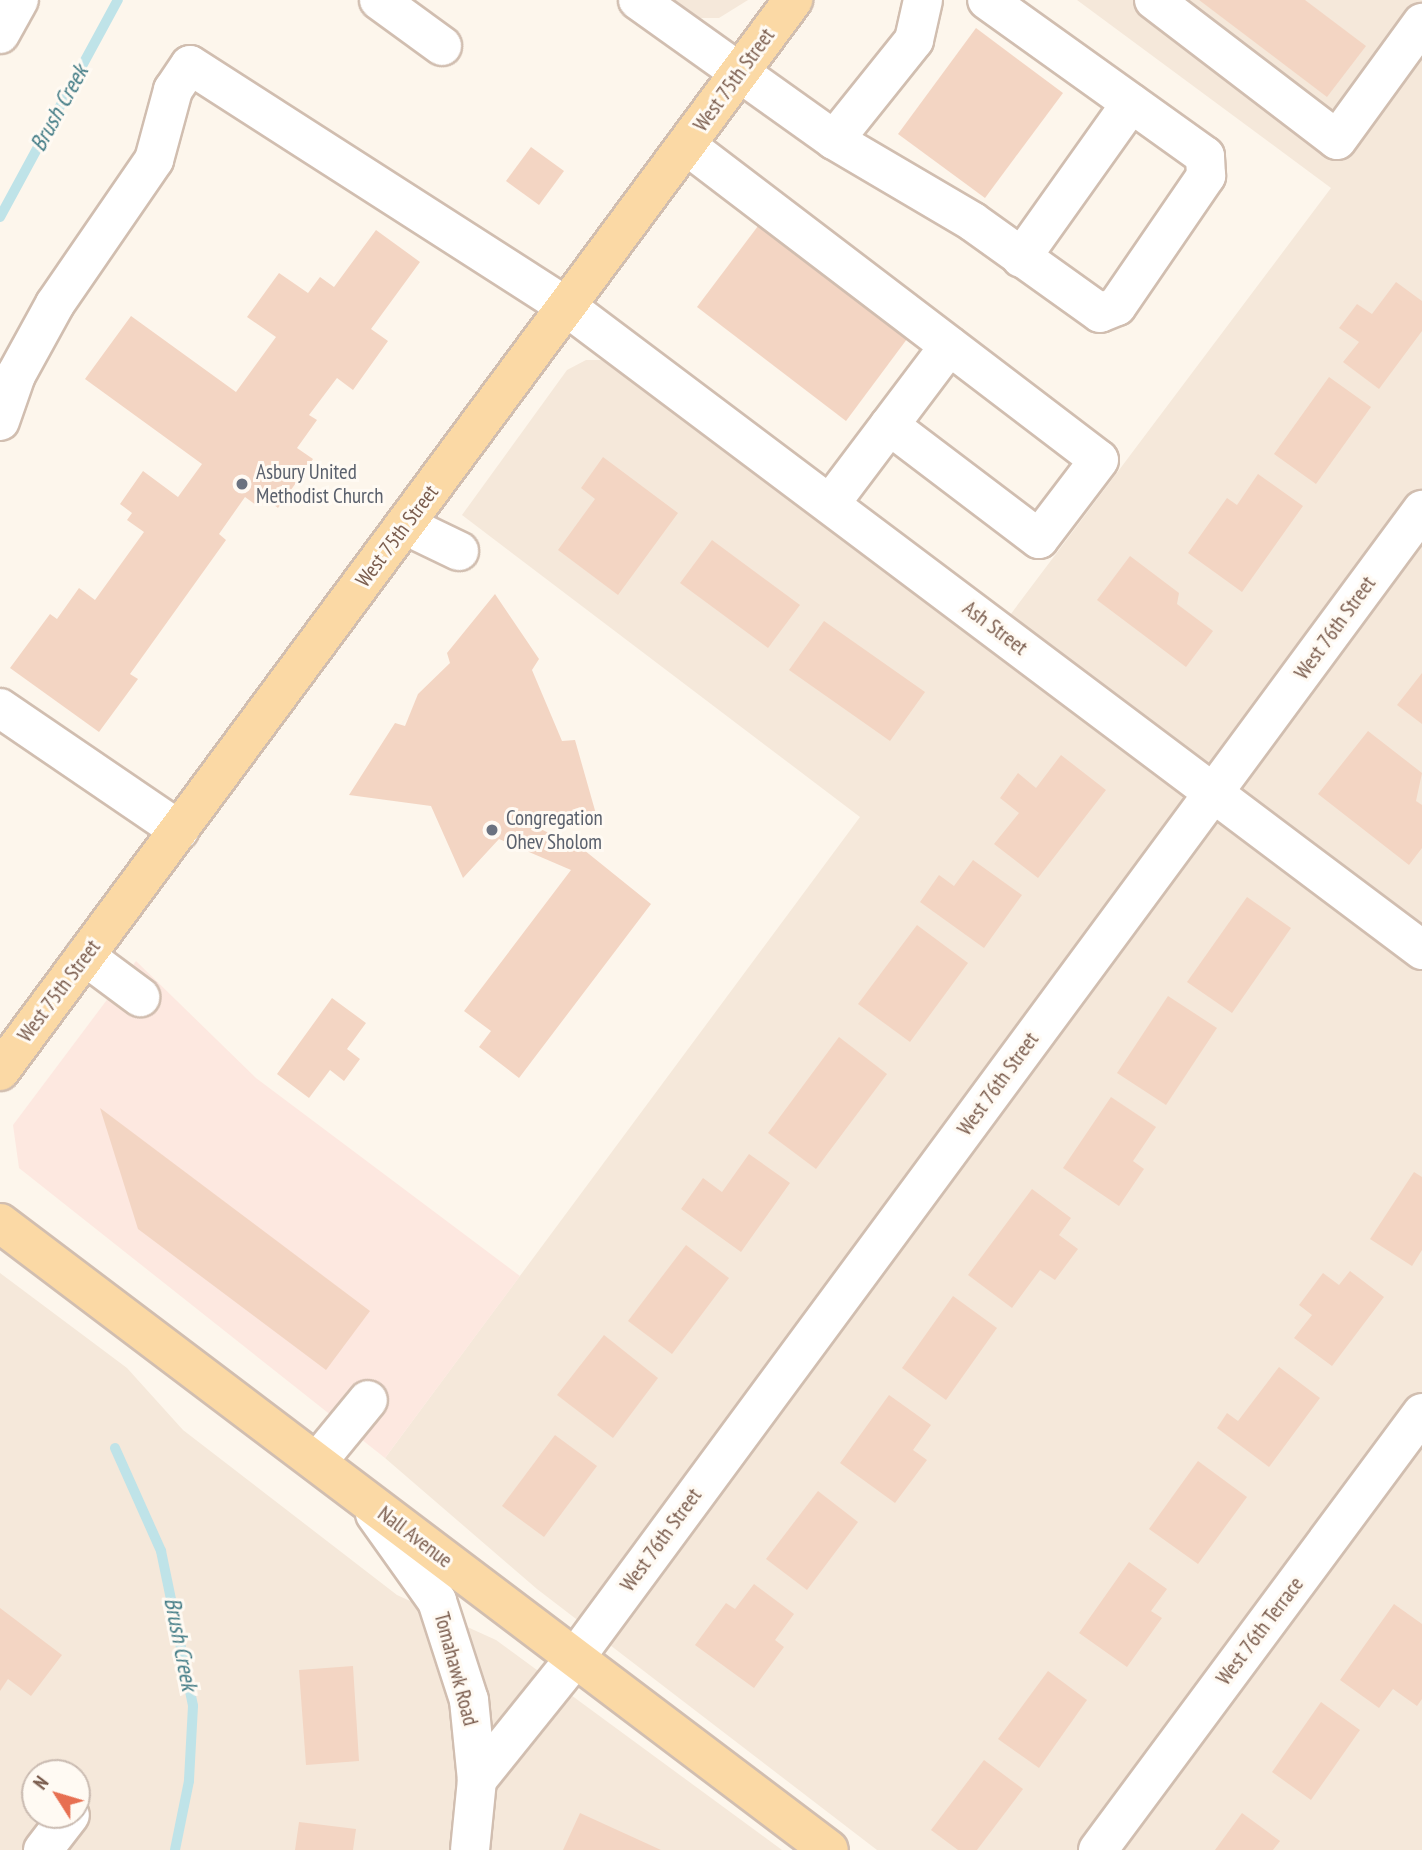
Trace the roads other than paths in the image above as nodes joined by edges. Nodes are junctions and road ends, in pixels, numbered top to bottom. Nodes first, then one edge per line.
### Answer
1 (19, 0) edge
2 (379, 0) edge
3 (638, 0) edge
4 (793, 0) edge
5 (922, 0) edge
6 (987, 0) edge
7 (1154, 0) edge
8 (1422, 23) edge
9 (0, 34) edge
10 (442, 46) dead end
11 (739, 73) junction
12 (1131, 103) junction
13 (834, 140) junction
14 (686, 145) junction
15 (1021, 258) junction
16 (567, 307) junction
17 (949, 346) junction
18 (0, 421) edge
19 (889, 425) junction
20 (830, 504) junction
21 (1422, 510) edge
22 (405, 525) junction
23 (459, 551) dead end
24 (0, 708) edge
25 (1214, 792) junction
26 (179, 830) junction
27 (1422, 950) edge
28 (85, 956) junction
29 (139, 998) dead end
30 (0, 1071) edge
31 (0, 1223) edge
32 (368, 1400) dead end
33 (1422, 1413) edge
34 (317, 1462) junction
35 (363, 1497) junction
36 (575, 1658) junction
37 (477, 1780) junction
38 (59, 1829) edge
39 (43, 1850) edge
40 (470, 1850) edge
41 (830, 1850) edge
42 (1098, 1850) edge

1 - 9 street
2 - 10 street
3 - 11 street
4 - 11 main road, West 75th Street
5 - 13 street
6 - 12 street
7 - 8 street
11 - 13 street
11 - 14 main road, West 75th Street
12 - 15 street
12 - 15 street
13 - 15 street
14 - 16 main road, West 75th Street
14 - 17 street
16 - 18 street, Ash Street
16 - 20 street, Ash Street
16 - 22 main road, West 75th Street
17 - 19 street
17 - 19 street
19 - 20 street
20 - 25 street, Ash Street
21 - 25 street, West 76th Street
22 - 23 street
22 - 26 main road, West 75th Street
24 - 26 street
25 - 27 street, Ash Street
25 - 36 street, West 76th Street
26 - 28 main road, West 75th Street
28 - 29 street
28 - 30 main road, West 75th Street
31 - 34 main road, Nall Avenue
32 - 34 street
33 - 42 street, West 76th Terrace
34 - 35 main road, Nall Avenue
35 - 36 main road, Nall Avenue
35 - 37 street, Tomahawk Road
36 - 37 street, Tomahawk Road
36 - 41 main road, Nall Avenue
37 - 40 street, Tomahawk Road
38 - 39 street

